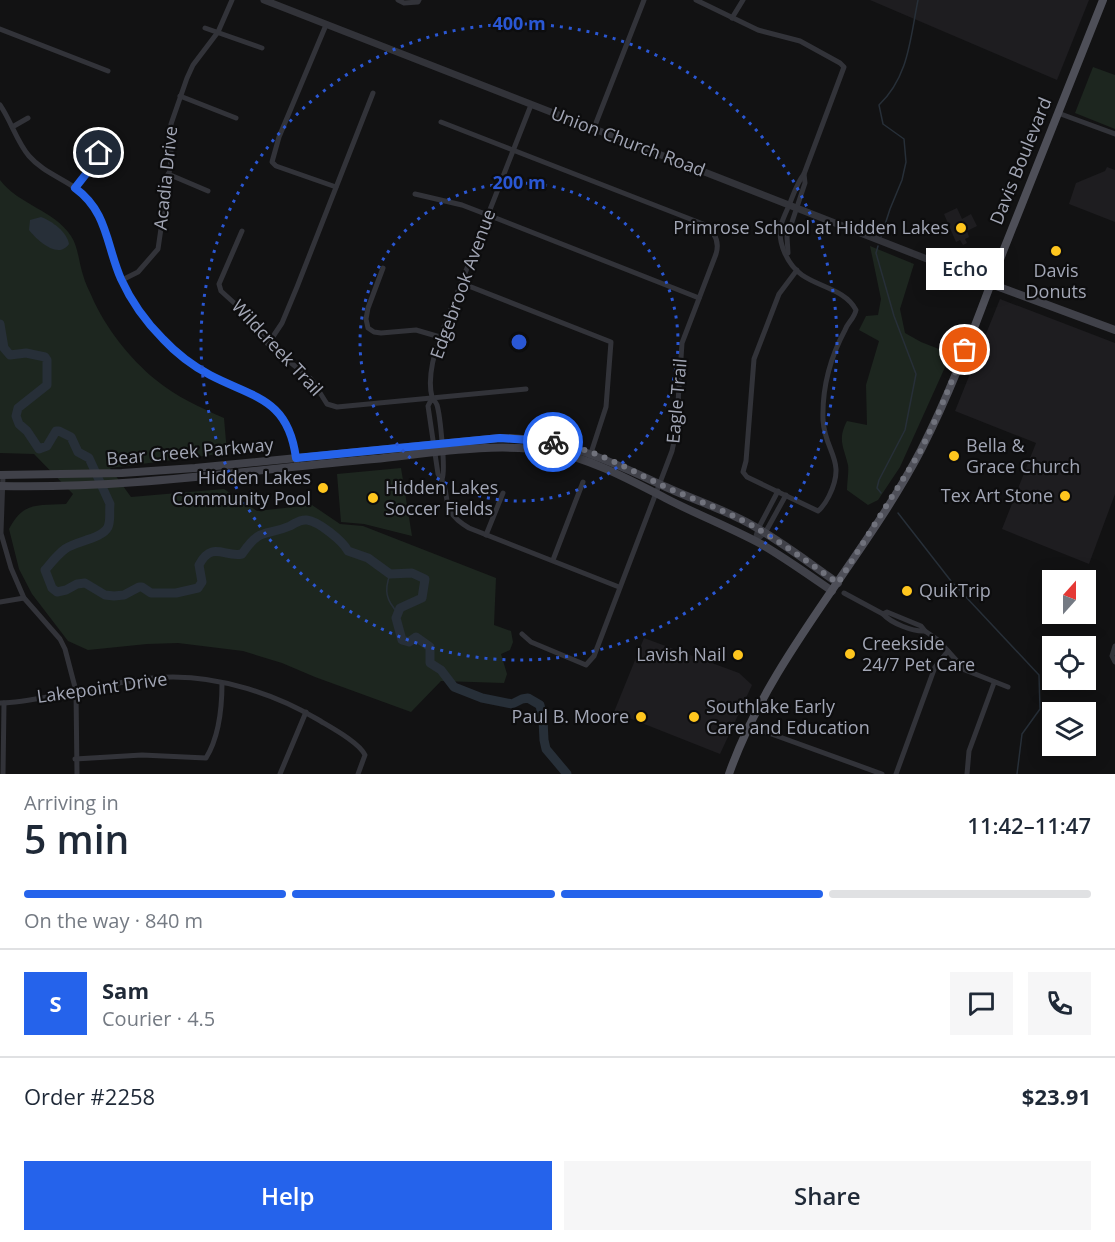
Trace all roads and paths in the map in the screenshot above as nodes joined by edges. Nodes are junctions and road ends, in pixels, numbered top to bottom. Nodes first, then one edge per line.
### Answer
1 (232, 0) edge
2 (264, 0) edge
3 (398, 0) edge
4 (419, 0) edge
5 (644, 0) edge
6 (696, 0) edge
7 (742, 0) edge
8 (1103, 0) edge
9 (732, 18) junction
10 (326, 25) junction
11 (205, 28) dead end
12 (0, 29) edge
13 (218, 32) junction
14 (262, 48) dead end
15 (108, 71) dead end
16 (373, 93) dead end
17 (180, 96) junction
18 (0, 105) edge
19 (531, 105) junction
20 (1058, 113) junction
21 (28, 118) dead end
22 (236, 118) dead end
23 (441, 122) dead end
24 (14, 126) junction
25 (594, 128) junction
26 (1115, 135) edge
27 (98, 145) dead end
28 (514, 150) junction
29 (168, 174) junction
30 (804, 174) junction
31 (336, 187) junction
32 (75, 188) junction
33 (208, 191) dead end
34 (416, 194) dead end
35 (789, 205) junction
36 (797, 208) junction
37 (488, 215) junction
38 (243, 231) dead end
39 (792, 265) junction
40 (383, 268) dead end
41 (797, 270) junction
42 (122, 280) junction
43 (461, 283) junction
44 (991, 284) junction
45 (699, 298) junction
46 (1115, 330) edge
47 (440, 337) junction
48 (268, 344) junction
49 (526, 389) dead end
50 (432, 398) junction
51 (441, 443) junction
52 (432, 444) junction
53 (438, 453) junction
54 (591, 453) junction
55 (297, 462) junction
56 (588, 462) junction
57 (1, 476) edge
58 (583, 482) dead end
59 (660, 484) junction
60 (1, 486) edge
61 (778, 491) junction
62 (503, 493) dead end
63 (657, 494) junction
64 (786, 495) junction
65 (761, 531) junction
66 (0, 532) edge
67 (486, 535) junction
68 (755, 541) junction
69 (553, 560) junction
70 (838, 583) junction
71 (619, 587) junction
72 (832, 591) junction
73 (844, 594) junction
74 (24, 598) junction
75 (0, 602) edge
76 (522, 634) dead end
77 (1115, 646) edge
78 (948, 651) junction
79 (1115, 662) edge
80 (222, 683) junction
81 (994, 683) junction
82 (1008, 687) dead end
83 (76, 691) junction
84 (2, 703) edge
85 (306, 712) junction
86 (766, 732) dead end
87 (75, 759) junction
88 (3, 774) edge
89 (77, 774) edge
90 (280, 774) edge
91 (358, 774) edge
92 (729, 774) edge
93 (882, 774) edge
94 (896, 774) edge
95 (967, 774) edge

1 - 13 street, Acadia Drive
2 - 10 street, Union Church Road
3 - 4 street
5 - 25 street
6 - 9 street
7 - 9 street
8 - 20 main road, Davis Boulevard
9 - 30 street
10 - 19 street, Union Church Road
10 - 31 street
11 - 13 street
12 - 15 street
13 - 14 street
13 - 17 street, Acadia Drive
16 - 31 street
17 - 22 street
17 - 29 street, Acadia Drive
18 - 24 street
19 - 25 street, Union Church Road
19 - 28 street, Edgebrook Avenue
20 - 26 street
20 - 44 main road, Davis Boulevard
21 - 24 street
23 - 28 street
24 - 32 street
25 - 35 street, Union Church Road
27 - 32 street
28 - 37 street, Edgebrook Avenue
28 - 45 street, Eagle Trail
29 - 33 street
29 - 42 street, Acadia Drive
30 - 35 street
30 - 36 street
31 - 48 street
32 - 42 street
34 - 37 street
35 - 36 street, Union Church Road
35 - 39 street
36 - 39 street
36 - 44 street, Union Church Road
37 - 43 street, Edgebrook Avenue
37 - 45 street
38 - 48 street, Wildcreek Trail
39 - 41 street
40 - 47 street
41 - 61 street
41 - 64 street
42 - 55 street
43 - 47 street, Edgebrook Avenue
43 - 54 street
44 - 46 main road
44 - 70 main road, Davis Boulevard
45 - 59 street, Eagle Trail
47 - 50 street, Edgebrook Avenue
48 - 50 street, Wildcreek Trail
49 - 50 street
50 - 51 street, Edgebrook Avenue
50 - 52 street, Edgebrook Avenue
51 - 52 main road, Bear Creek Parkway
51 - 53 street, Edgebrook Avenue
51 - 54 main road, Bear Creek Parkway
52 - 53 street, Edgebrook Avenue
52 - 55 main road, Bear Creek Parkway
53 - 55 main road, Bear Creek Parkway
53 - 56 main road, Bear Creek Parkway
53 - 67 street, Edgebrook Avenue
54 - 56 street
54 - 59 main road, Bear Creek Parkway
55 - 57 main road, Bear Creek Parkway
55 - 60 main road, Bear Creek Parkway
56 - 63 main road, Bear Creek Parkway
57 - 60 street
58 - 69 street
59 - 63 street, Eagle Trail
59 - 65 main road, Bear Creek Parkway
60 - 66 street
61 - 64 street
61 - 65 street
62 - 67 street
63 - 68 main road, Bear Creek Parkway
63 - 71 street, Eagle Trail
64 - 65 street
65 - 68 street
65 - 70 main road, Bear Creek Parkway
66 - 74 street
67 - 69 street, Edgebrook Avenue
68 - 72 main road, Bear Creek Parkway
69 - 71 street, Edgebrook Avenue
70 - 72 main road, Davis Boulevard
70 - 73 street, Bear Creek Parkway
71 - 76 street, Eagle Trail
72 - 73 street, Bear Creek Parkway
72 - 92 main road, Davis Boulevard
73 - 78 street, Bear Creek Parkway
74 - 75 street
74 - 83 street
77 - 79 street
78 - 81 street, Bear Creek Parkway
78 - 94 street
80 - 83 street, Lakepoint Drive
80 - 85 street, Lakepoint Drive
80 - 87 street
81 - 82 street, Bear Creek Parkway
81 - 95 street
83 - 84 street, Lakepoint Drive
83 - 87 street
84 - 88 street
85 - 90 street
85 - 91 street, Lakepoint Drive
86 - 93 street
87 - 89 street

